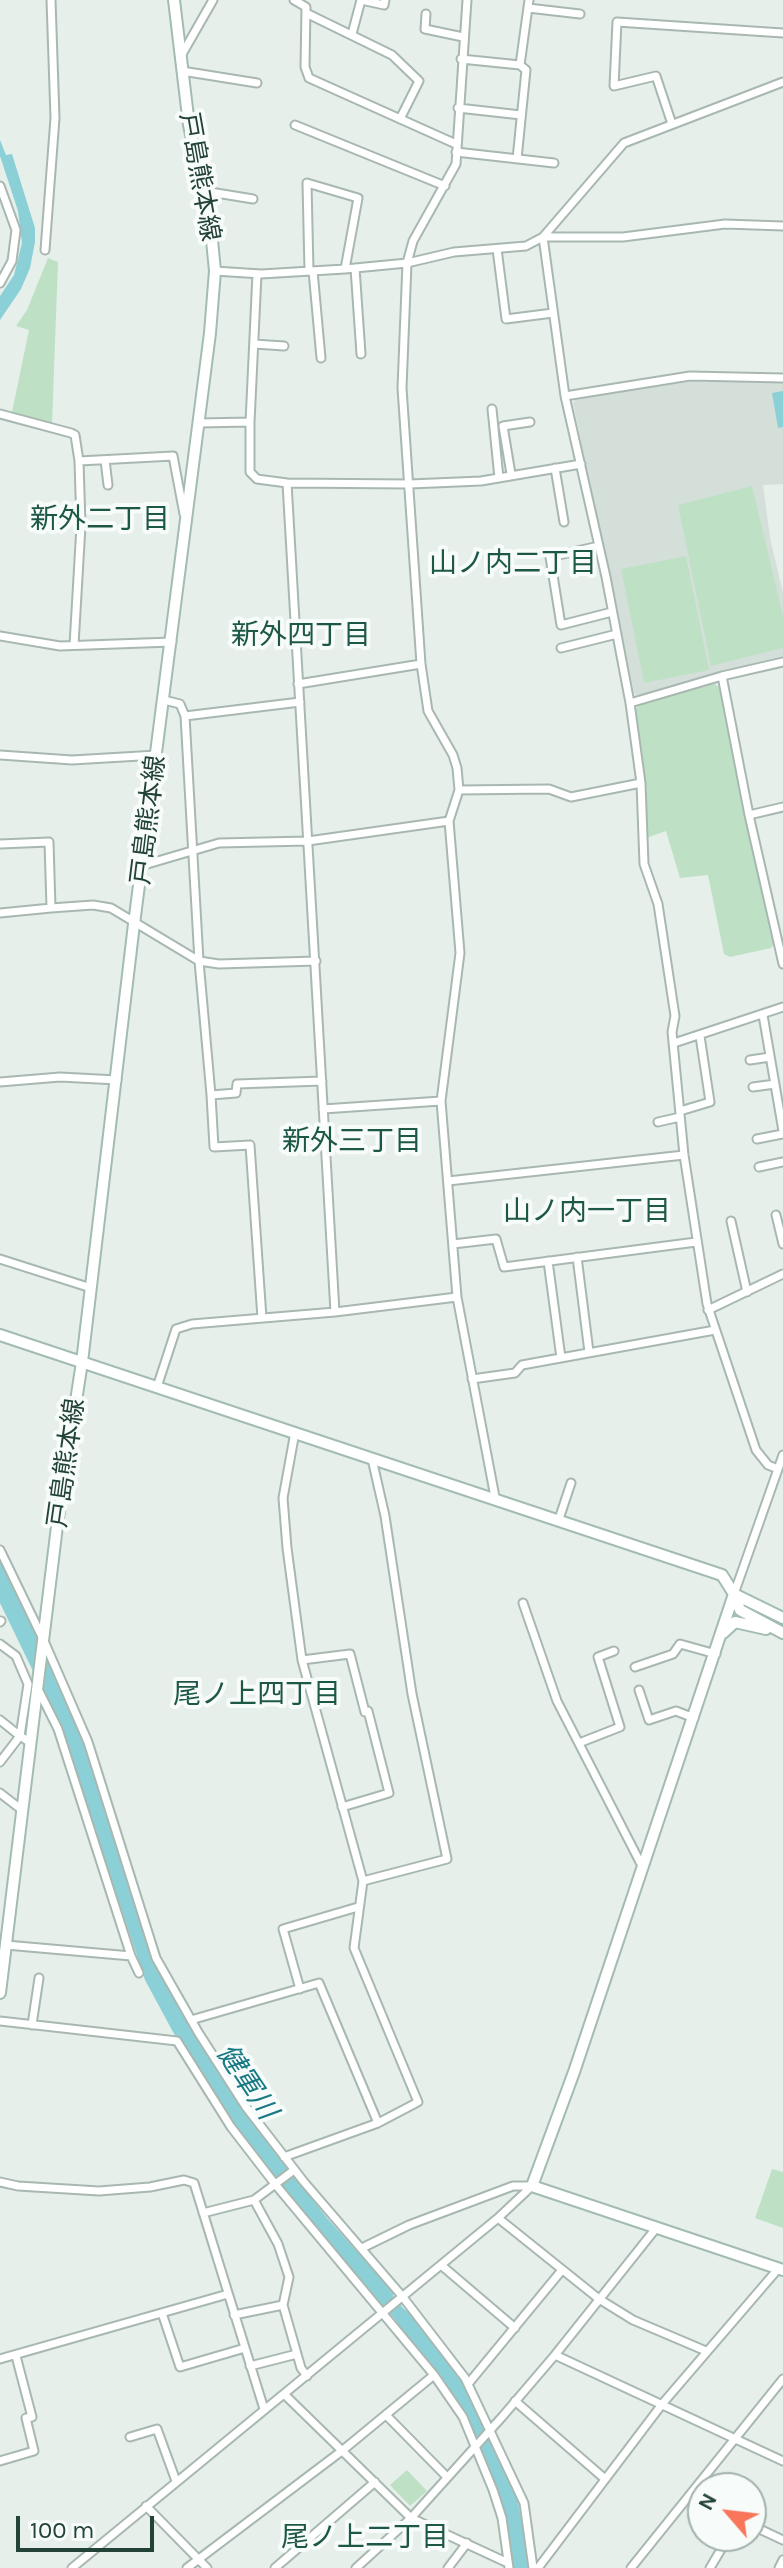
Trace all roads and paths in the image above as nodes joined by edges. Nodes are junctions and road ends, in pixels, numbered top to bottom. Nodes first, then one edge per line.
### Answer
1 (51, 0) edge
2 (174, 0) edge
3 (213, 0) edge
4 (294, 0) edge
5 (385, 0) edge
6 (467, 0) edge
7 (529, 4) edge
8 (307, 7) edge
9 (426, 14) dead end
10 (580, 14) dead end
11 (783, 33) edge
12 (352, 34) junction
13 (463, 37) junction
14 (181, 56) junction
15 (461, 59) junction
16 (520, 65) junction
17 (182, 71) junction
18 (783, 82) edge
19 (257, 83) dead end
20 (458, 108) junction
21 (521, 115) junction
22 (400, 119) junction
23 (672, 124) junction
24 (295, 125) dead end
25 (456, 148) junction
26 (517, 159) junction
27 (554, 163) dead end
28 (0, 186) edge
29 (445, 186) junction
30 (204, 191) junction
31 (253, 199) dead end
32 (783, 226) edge
33 (543, 237) junction
34 (497, 249) junction
35 (45, 250) dead end
36 (407, 263) junction
37 (355, 268) junction
38 (345, 269) junction
39 (215, 271) junction
40 (311, 271) junction
41 (257, 274) junction
42 (0, 283) edge
43 (553, 313) junction
44 (254, 344) junction
45 (284, 346) dead end
46 (361, 354) dead end
47 (321, 358) dead end
48 (783, 378) edge
49 (565, 396) junction
50 (492, 409) dead end
51 (0, 414) edge
52 (250, 422) junction
53 (530, 422) dead end
54 (199, 423) junction
55 (105, 460) junction
56 (79, 461) junction
57 (581, 464) junction
58 (555, 468) junction
59 (511, 474) junction
60 (499, 478) junction
61 (287, 483) junction
62 (410, 484) junction
63 (108, 485) dead end
64 (564, 522) dead end
65 (186, 526) junction
66 (599, 546) junction
67 (612, 612) junction
68 (617, 634) junction
69 (0, 636) edge
70 (172, 642) junction
71 (74, 645) junction
72 (561, 648) dead end
73 (783, 662) edge
74 (421, 664) junction
75 (722, 676) junction
76 (298, 684) junction
77 (164, 700) junction
78 (300, 702) junction
79 (630, 703) junction
80 (185, 716) junction
81 (0, 755) edge
82 (157, 755) junction
83 (641, 783) junction
84 (459, 790) junction
85 (783, 807) edge
86 (749, 815) junction
87 (449, 821) junction
88 (308, 841) junction
89 (0, 844) edge
90 (193, 849) junction
91 (144, 865) junction
92 (51, 908) junction
93 (0, 913) edge
94 (134, 924) junction
95 (199, 961) junction
96 (316, 961) junction
97 (783, 964) edge
98 (783, 1007) edge
99 (763, 1015) junction
100 (700, 1036) junction
101 (674, 1043) junction
102 (770, 1057) junction
103 (750, 1060) dead end
104 (117, 1080) junction
105 (322, 1081) junction
106 (0, 1082) edge
107 (775, 1084) junction
108 (753, 1087) dead end
109 (211, 1095) junction
110 (441, 1101) junction
111 (323, 1109) junction
112 (680, 1114) junction
113 (658, 1122) dead end
114 (783, 1133) edge
115 (757, 1139) dead end
116 (684, 1155) junction
117 (783, 1162) edge
118 (759, 1167) dead end
119 (448, 1181) junction
120 (776, 1215) dead end
121 (731, 1221) dead end
122 (696, 1242) junction
123 (453, 1244) junction
124 (783, 1244) edge
125 (577, 1257) junction
126 (0, 1259) edge
127 (548, 1261) junction
128 (783, 1274) edge
129 (91, 1288) junction
130 (747, 1292) junction
131 (457, 1297) junction
132 (708, 1310) junction
133 (335, 1312) junction
134 (262, 1318) junction
135 (715, 1330) junction
136 (0, 1335) edge
137 (589, 1352) junction
138 (561, 1358) junction
139 (82, 1362) junction
140 (472, 1379) junction
141 (157, 1387) junction
142 (295, 1432) junction
143 (783, 1455) edge
144 (372, 1459) junction
145 (778, 1469) junction
146 (571, 1483) dead end
147 (495, 1497) junction
148 (559, 1519) junction
149 (0, 1550) edge
150 (734, 1594) junction
151 (523, 1603) dead end
152 (783, 1618) edge
153 (783, 1633) edge
154 (722, 1634) junction
155 (44, 1641) junction
156 (0, 1644) edge
157 (614, 1651) dead end
158 (716, 1654) junction
159 (302, 1660) junction
160 (635, 1667) dead end
161 (639, 1690) dead end
162 (39, 1691) junction
163 (694, 1718) junction
164 (0, 1720) edge
165 (20, 1736) junction
166 (31, 1743) junction
167 (579, 1743) junction
168 (0, 1762) edge
169 (0, 1793) edge
170 (342, 1807) junction
171 (22, 1810) junction
172 (643, 1867) junction
173 (363, 1881) junction
174 (358, 1907) junction
175 (6, 1945) junction
176 (131, 1956) junction
177 (139, 1973) dead end
178 (39, 1978) dead end
179 (300, 1989) junction
180 (0, 1993) edge
181 (191, 2020) junction
182 (0, 2021) edge
183 (32, 2025) junction
184 (378, 2123) junction
185 (284, 2157) junction
186 (294, 2170) junction
187 (0, 2182) edge
188 (276, 2183) junction
189 (532, 2186) junction
190 (254, 2200) junction
191 (203, 2213) junction
192 (498, 2218) junction
193 (657, 2227) junction
194 (362, 2248) junction
195 (441, 2265) junction
196 (562, 2270) junction
197 (780, 2270) edge
198 (228, 2294) junction
199 (402, 2296) junction
200 (599, 2299) junction
201 (283, 2305) junction
202 (384, 2312) junction
203 (162, 2313) junction
204 (234, 2315) junction
205 (515, 2328) junction
206 (245, 2348) junction
207 (706, 2351) junction
208 (297, 2354) junction
209 (555, 2355) junction
210 (16, 2356) junction
211 (0, 2359) edge
212 (250, 2366) junction
213 (434, 2375) junction
214 (307, 2376) junction
215 (783, 2379) edge
216 (468, 2384) junction
217 (284, 2394) junction
218 (515, 2401) junction
219 (663, 2403) junction
220 (264, 2409) junction
221 (386, 2415) junction
222 (491, 2429) junction
223 (130, 2437) dead end
224 (735, 2439) junction
225 (475, 2446) junction
226 (343, 2450) junction
227 (0, 2461) edge
228 (783, 2461) edge
229 (709, 2472) edge
230 (447, 2477) junction
231 (605, 2479) junction
232 (176, 2481) junction
233 (375, 2482) junction
234 (687, 2499) edge
235 (146, 2506) junction
236 (411, 2518) junction
237 (467, 2543) junction
238 (198, 2560) junction
239 (783, 2560) edge
240 (508, 2565) edge
241 (72, 2568) edge
242 (187, 2568) edge
243 (207, 2568) edge
244 (275, 2568) edge
245 (356, 2568) edge
246 (448, 2568) edge
247 (536, 2568) edge
248 (631, 2568) edge
249 (779, 2568) edge

1 - 35 street
2 - 14 main road, 戸島熊本線
3 - 14 street
4 - 8 street
5 - 12 street
6 - 13 street
7 - 10 street
7 - 16 street
8 - 12 street
8 - 22 street
9 - 13 street
11 - 23 street
12 - 22 street
13 - 15 street
14 - 17 main road, 戸島熊本線
15 - 16 street
15 - 20 street
16 - 21 street
17 - 19 street
17 - 30 main road, 戸島熊本線
18 - 23 street
20 - 21 street
20 - 25 street
21 - 26 street
22 - 25 street
23 - 33 street
24 - 29 street
25 - 26 street
25 - 29 street
26 - 27 street
28 - 42 street
29 - 36 street
30 - 31 street
30 - 39 main road, 戸島熊本線
32 - 33 street
33 - 34 street
33 - 43 street
34 - 36 street
34 - 43 street
36 - 37 street
36 - 62 street
37 - 38 street
37 - 46 street
38 - 40 street
38 - 40 street
39 - 41 street
39 - 54 main road, 戸島熊本線
40 - 41 street
40 - 47 street
41 - 44 street
43 - 49 street
44 - 45 street
44 - 52 street
48 - 49 street
49 - 57 street
50 - 60 street
51 - 56 street
52 - 54 street
52 - 61 street
53 - 59 street
54 - 65 main road, 戸島熊本線
55 - 56 street
55 - 63 street
55 - 65 street
56 - 71 street
57 - 58 street
57 - 66 street
58 - 59 street
58 - 64 street
59 - 60 street
60 - 62 street
61 - 62 street
61 - 76 street
62 - 74 street
65 - 70 main road, 戸島熊本線
66 - 67 street
66 - 67 street
67 - 68 street
68 - 72 street
68 - 79 street
69 - 71 street
70 - 71 street
70 - 77 main road, 戸島熊本線
73 - 75 street
74 - 76 street
74 - 84 street
75 - 79 street
75 - 86 street
76 - 78 street
77 - 80 street
77 - 82 main road, 戸島熊本線
78 - 80 street
78 - 88 street
79 - 83 street
80 - 90 street
81 - 82 street
82 - 91 main road, 戸島熊本線
83 - 84 street
83 - 101 street
84 - 87 street
85 - 86 street
86 - 97 street
87 - 88 street
87 - 110 street
88 - 90 street
88 - 96 street
89 - 92 street
90 - 91 street
90 - 95 street
91 - 94 main road, 戸島熊本線
92 - 93 street
92 - 94 street
94 - 95 street
94 - 104 main road, 戸島熊本線
95 - 96 street
95 - 109 street
96 - 105 street
98 - 99 street
99 - 100 street
99 - 102 street
100 - 101 street
100 - 112 street
101 - 112 street
102 - 103 street
102 - 107 street
104 - 106 street
104 - 129 main road, 戸島熊本線
105 - 109 street
105 - 111 street
107 - 108 street
107 - 114 street
109 - 134 street
110 - 111 street
110 - 119 street
111 - 133 street
112 - 113 street
112 - 116 street
114 - 115 street
116 - 119 street
116 - 122 street
117 - 118 street
119 - 123 street
120 - 124 street
121 - 130 street
122 - 125 street
122 - 132 street
123 - 127 street
123 - 131 street
125 - 127 street
125 - 137 street
126 - 129 street
127 - 138 street
128 - 130 street
129 - 139 main road, 戸島熊本線
130 - 132 street
131 - 133 street
131 - 140 street
132 - 135 street
133 - 134 street
134 - 141 street
135 - 137 street
135 - 145 street
136 - 139 main road
137 - 138 street
138 - 140 street
139 - 141 main road
139 - 155 main road, 戸島熊本線
140 - 147 street
141 - 142 main road
142 - 144 main road
142 - 159 street
143 - 145 street
144 - 147 main road
144 - 173 street
145 - 150 street
146 - 148 street
147 - 148 main road
148 - 150 main road
149 - 155 street
150 - 152 main road
150 - 153 main road
150 - 154 main road
151 - 167 street
153 - 154 main road
154 - 158 main road
155 - 162 main road, 戸島熊本線
155 - 181 street
156 - 165 street
157 - 167 street
158 - 160 street
158 - 163 main road
159 - 170 street
159 - 170 street
161 - 163 street
162 - 166 main road
162 - 176 street
163 - 172 main road
164 - 165 street
165 - 166 street
165 - 168 street
166 - 171 main road
167 - 172 street
169 - 171 street
170 - 173 street
171 - 175 main road
172 - 189 main road
173 - 174 street
174 - 179 street
174 - 184 street
175 - 176 street
175 - 180 main road
176 - 177 street
178 - 183 street
179 - 181 street
179 - 184 street
181 - 185 street
182 - 183 street
183 - 188 street
184 - 185 street
185 - 186 street
186 - 188 street
186 - 194 street
187 - 191 street
188 - 190 street
188 - 202 street
189 - 192 street
189 - 193 main road
189 - 194 street
190 - 191 street
190 - 201 street
191 - 198 street
192 - 195 street
192 - 196 street
193 - 197 main road
193 - 200 street
194 - 199 street
195 - 199 street
195 - 205 street
196 - 200 street
196 - 205 street
197 - 207 street
198 - 203 street
198 - 204 street
199 - 202 street
199 - 216 street
200 - 207 street
200 - 209 street
201 - 204 street
201 - 208 street
202 - 213 street
202 - 214 street
203 - 206 street
203 - 210 street
204 - 206 street
205 - 216 street
206 - 212 street
207 - 219 street
208 - 212 street
208 - 214 street
209 - 218 street
209 - 219 street
210 - 211 street
210 - 227 street
212 - 220 street
213 - 221 street
213 - 225 street
214 - 217 street
215 - 224 street
216 - 222 street
217 - 220 street
217 - 226 street
218 - 222 street
218 - 231 street
219 - 224 street
219 - 231 street
220 - 232 street
221 - 226 street
221 - 230 street
222 - 225 street
222 - 247 street
223 - 232 street
224 - 228 street
224 - 229 street
225 - 230 street
225 - 240 street
226 - 233 street
226 - 238 street
230 - 236 street
231 - 247 street
232 - 235 street
233 - 236 street
233 - 244 street
234 - 248 street
235 - 238 street
235 - 241 street
236 - 237 street
236 - 245 street
237 - 240 street
237 - 246 street
238 - 242 street
238 - 243 street
239 - 249 street

